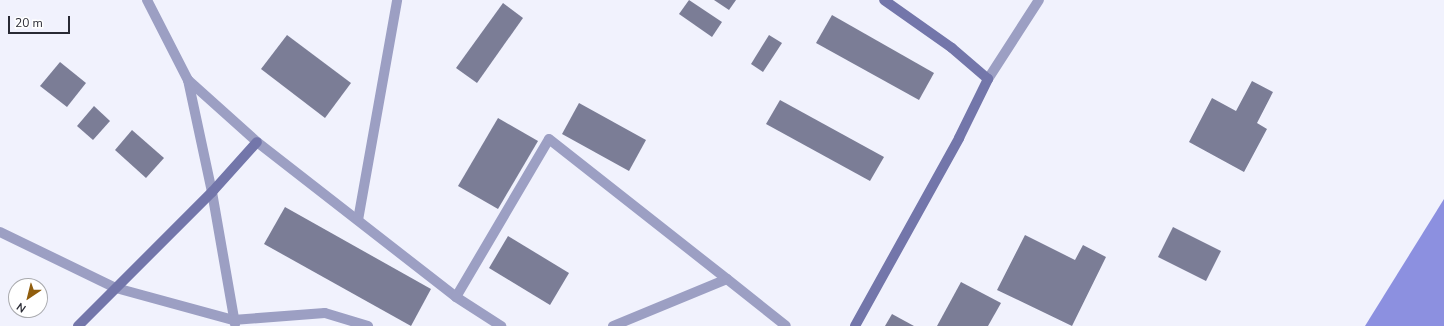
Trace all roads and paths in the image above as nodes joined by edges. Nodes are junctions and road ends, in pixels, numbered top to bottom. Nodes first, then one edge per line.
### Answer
1 (147, 0) edge
2 (397, 0) edge
3 (884, 0) edge
4 (1039, 0) edge
5 (988, 79) junction
6 (188, 80) junction
7 (258, 142) junction
8 (212, 192) junction
9 (358, 220) junction
10 (0, 232) edge
11 (728, 279) junction
12 (116, 288) junction
13 (456, 297) junction
14 (234, 323) edge
15 (78, 326) edge
16 (368, 326) edge
17 (501, 326) edge
18 (613, 326) edge
19 (786, 326) edge
20 (856, 326) edge

1 - 6 street
2 - 9 street
3 - 5 main road
4 - 5 street
5 - 20 main road
6 - 7 street
6 - 8 street
7 - 8 main road
7 - 9 street
8 - 12 main road
8 - 14 street
9 - 13 street
10 - 12 street
11 - 13 street
11 - 18 street
11 - 19 street
12 - 14 street
12 - 15 main road
13 - 17 street
14 - 16 street

